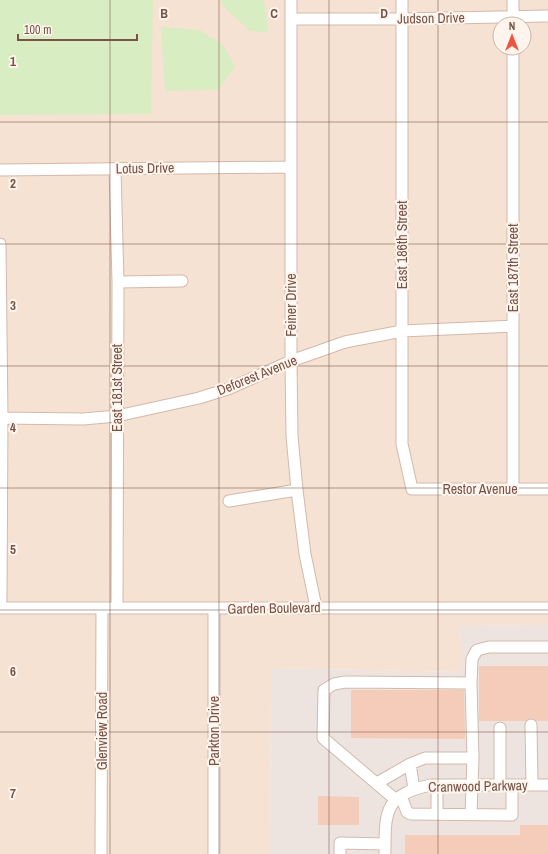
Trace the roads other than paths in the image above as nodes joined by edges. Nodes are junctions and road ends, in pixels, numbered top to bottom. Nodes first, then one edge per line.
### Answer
1 (291, 0) edge
2 (402, 0) edge
3 (513, 0) edge
4 (513, 16) edge
5 (548, 16) edge
6 (532, 18) edge
7 (291, 19) junction
8 (402, 19) junction
9 (492, 20) edge
10 (513, 56) edge
11 (291, 166) junction
12 (115, 169) junction
13 (0, 170) edge
14 (0, 244) edge
15 (182, 281) dead end
16 (118, 282) junction
17 (513, 326) junction
18 (402, 331) junction
19 (291, 361) junction
20 (117, 416) junction
21 (1, 418) edge
22 (412, 489) joint
23 (513, 489) junction
24 (548, 489) edge
25 (297, 490) junction
26 (229, 500) dead end
27 (0, 603) edge
28 (316, 607) junction
29 (0, 608) edge
30 (102, 608) junction
31 (117, 608) junction
32 (214, 608) junction
33 (548, 608) edge
34 (548, 647) edge
35 (471, 683) junction
36 (531, 725) dead end
37 (500, 728) dead end
38 (473, 758) junction
39 (410, 764) junction
40 (377, 783) junction
41 (437, 785) junction
42 (471, 785) junction
43 (500, 785) junction
44 (512, 785) junction
45 (532, 785) junction
46 (548, 785) edge
47 (414, 789) junction
48 (399, 798) junction
49 (437, 814) junction
50 (471, 814) junction
51 (385, 849) edge
52 (101, 854) edge
53 (214, 854) edge
54 (340, 854) edge

1 - 7 street, Feiner Drive
2 - 8 street, East 186th Street
3 - 4 street
5 - 6 street, Judson Drive
7 - 8 street, Judson Drive
7 - 11 street, Feiner Drive
8 - 9 street, Judson Drive
8 - 18 street, East 186th Street
10 - 17 street, East 187th Street
11 - 12 street, Lotus Drive
11 - 19 street, Feiner Drive
12 - 13 street, Lotus Drive
12 - 16 street, East 181st Street
14 - 21 street
15 - 16 street
16 - 20 street, East 181st Street
17 - 18 street, Deforest Avenue
17 - 23 street, East 187th Street
18 - 19 street, Deforest Avenue
18 - 22 street, East 186th Street
19 - 20 street, Deforest Avenue
19 - 25 street, Feiner Drive
20 - 21 street, Deforest Avenue
20 - 31 street, East 181st Street
21 - 27 street
22 - 23 street, Restor Avenue
23 - 24 street, Restor Avenue
25 - 26 street
25 - 28 street, Feiner Drive
28 - 32 street, Garden Boulevard
28 - 33 street, Garden Boulevard
29 - 30 street, Garden Boulevard
30 - 31 street, Garden Boulevard
30 - 52 street, Glenview Road
31 - 32 street, Garden Boulevard
32 - 53 street, Parkton Drive
34 - 35 street
35 - 38 street
35 - 40 street
36 - 45 street
37 - 43 street
38 - 39 street
38 - 42 street
39 - 40 street
39 - 47 street
40 - 48 street
41 - 42 street, Cranwood Parkway
41 - 47 street, Cranwood Parkway
41 - 49 street
42 - 43 street, Cranwood Parkway
42 - 50 street
43 - 44 street, Cranwood Parkway
44 - 45 street, Cranwood Parkway
44 - 50 street
45 - 46 street, Cranwood Parkway
47 - 48 street, Cranwood Parkway
48 - 49 street
48 - 51 street
49 - 50 street
51 - 54 street

